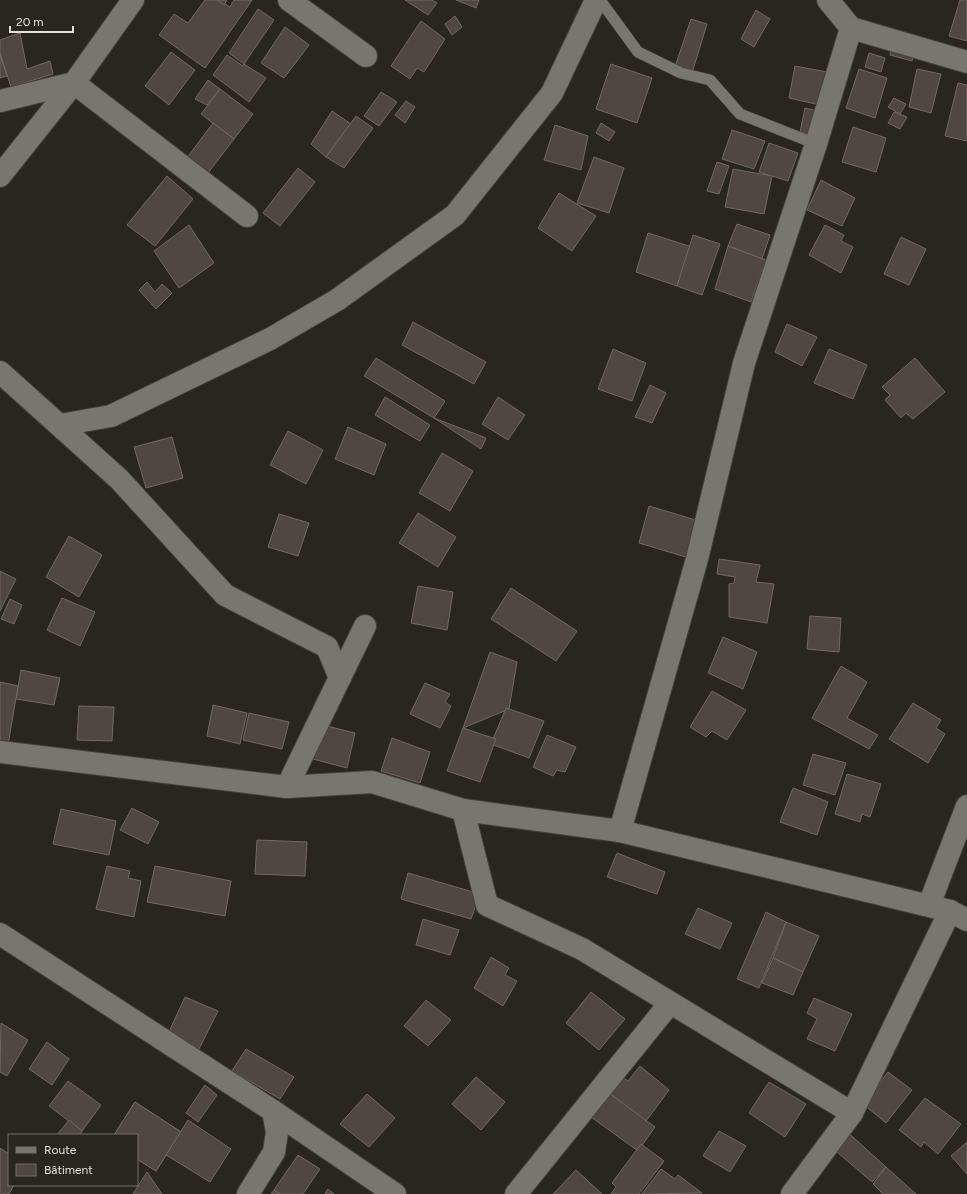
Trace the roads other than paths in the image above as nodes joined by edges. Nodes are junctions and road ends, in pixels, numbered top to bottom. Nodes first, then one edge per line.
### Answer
1 (133, 0) edge
2 (289, 0) edge
3 (596, 0) edge
4 (600, 0) edge
5 (828, 0) edge
6 (851, 28) junction
7 (366, 56) dead end
8 (967, 62) edge
9 (74, 83) junction
10 (0, 101) edge
11 (816, 144) junction
12 (0, 176) edge
13 (247, 216) dead end
14 (0, 372) edge
15 (60, 425) junction
16 (365, 626) dead end
17 (340, 678) junction
18 (0, 752) edge
19 (287, 787) junction
20 (967, 806) edge
21 (463, 810) junction
22 (620, 831) junction
23 (929, 906) junction
24 (959, 916) edge
25 (0, 934) edge
26 (670, 1003) junction
27 (273, 1111) junction
28 (852, 1113) junction
29 (248, 1194) edge
30 (395, 1194) edge
31 (516, 1194) edge
32 (792, 1194) edge

1 - 9 street
2 - 7 street
3 - 15 street
4 - 11 lane
5 - 6 street
6 - 8 street
6 - 11 street
9 - 10 street
9 - 12 street
9 - 13 street
11 - 22 street
14 - 15 street
15 - 17 street
16 - 17 street
17 - 19 street
18 - 19 street
19 - 21 street
20 - 23 street
21 - 22 street
21 - 26 street
22 - 23 street
23 - 24 street
24 - 28 street
25 - 27 street
26 - 28 street
26 - 31 street
27 - 29 street
27 - 30 street
28 - 32 street

